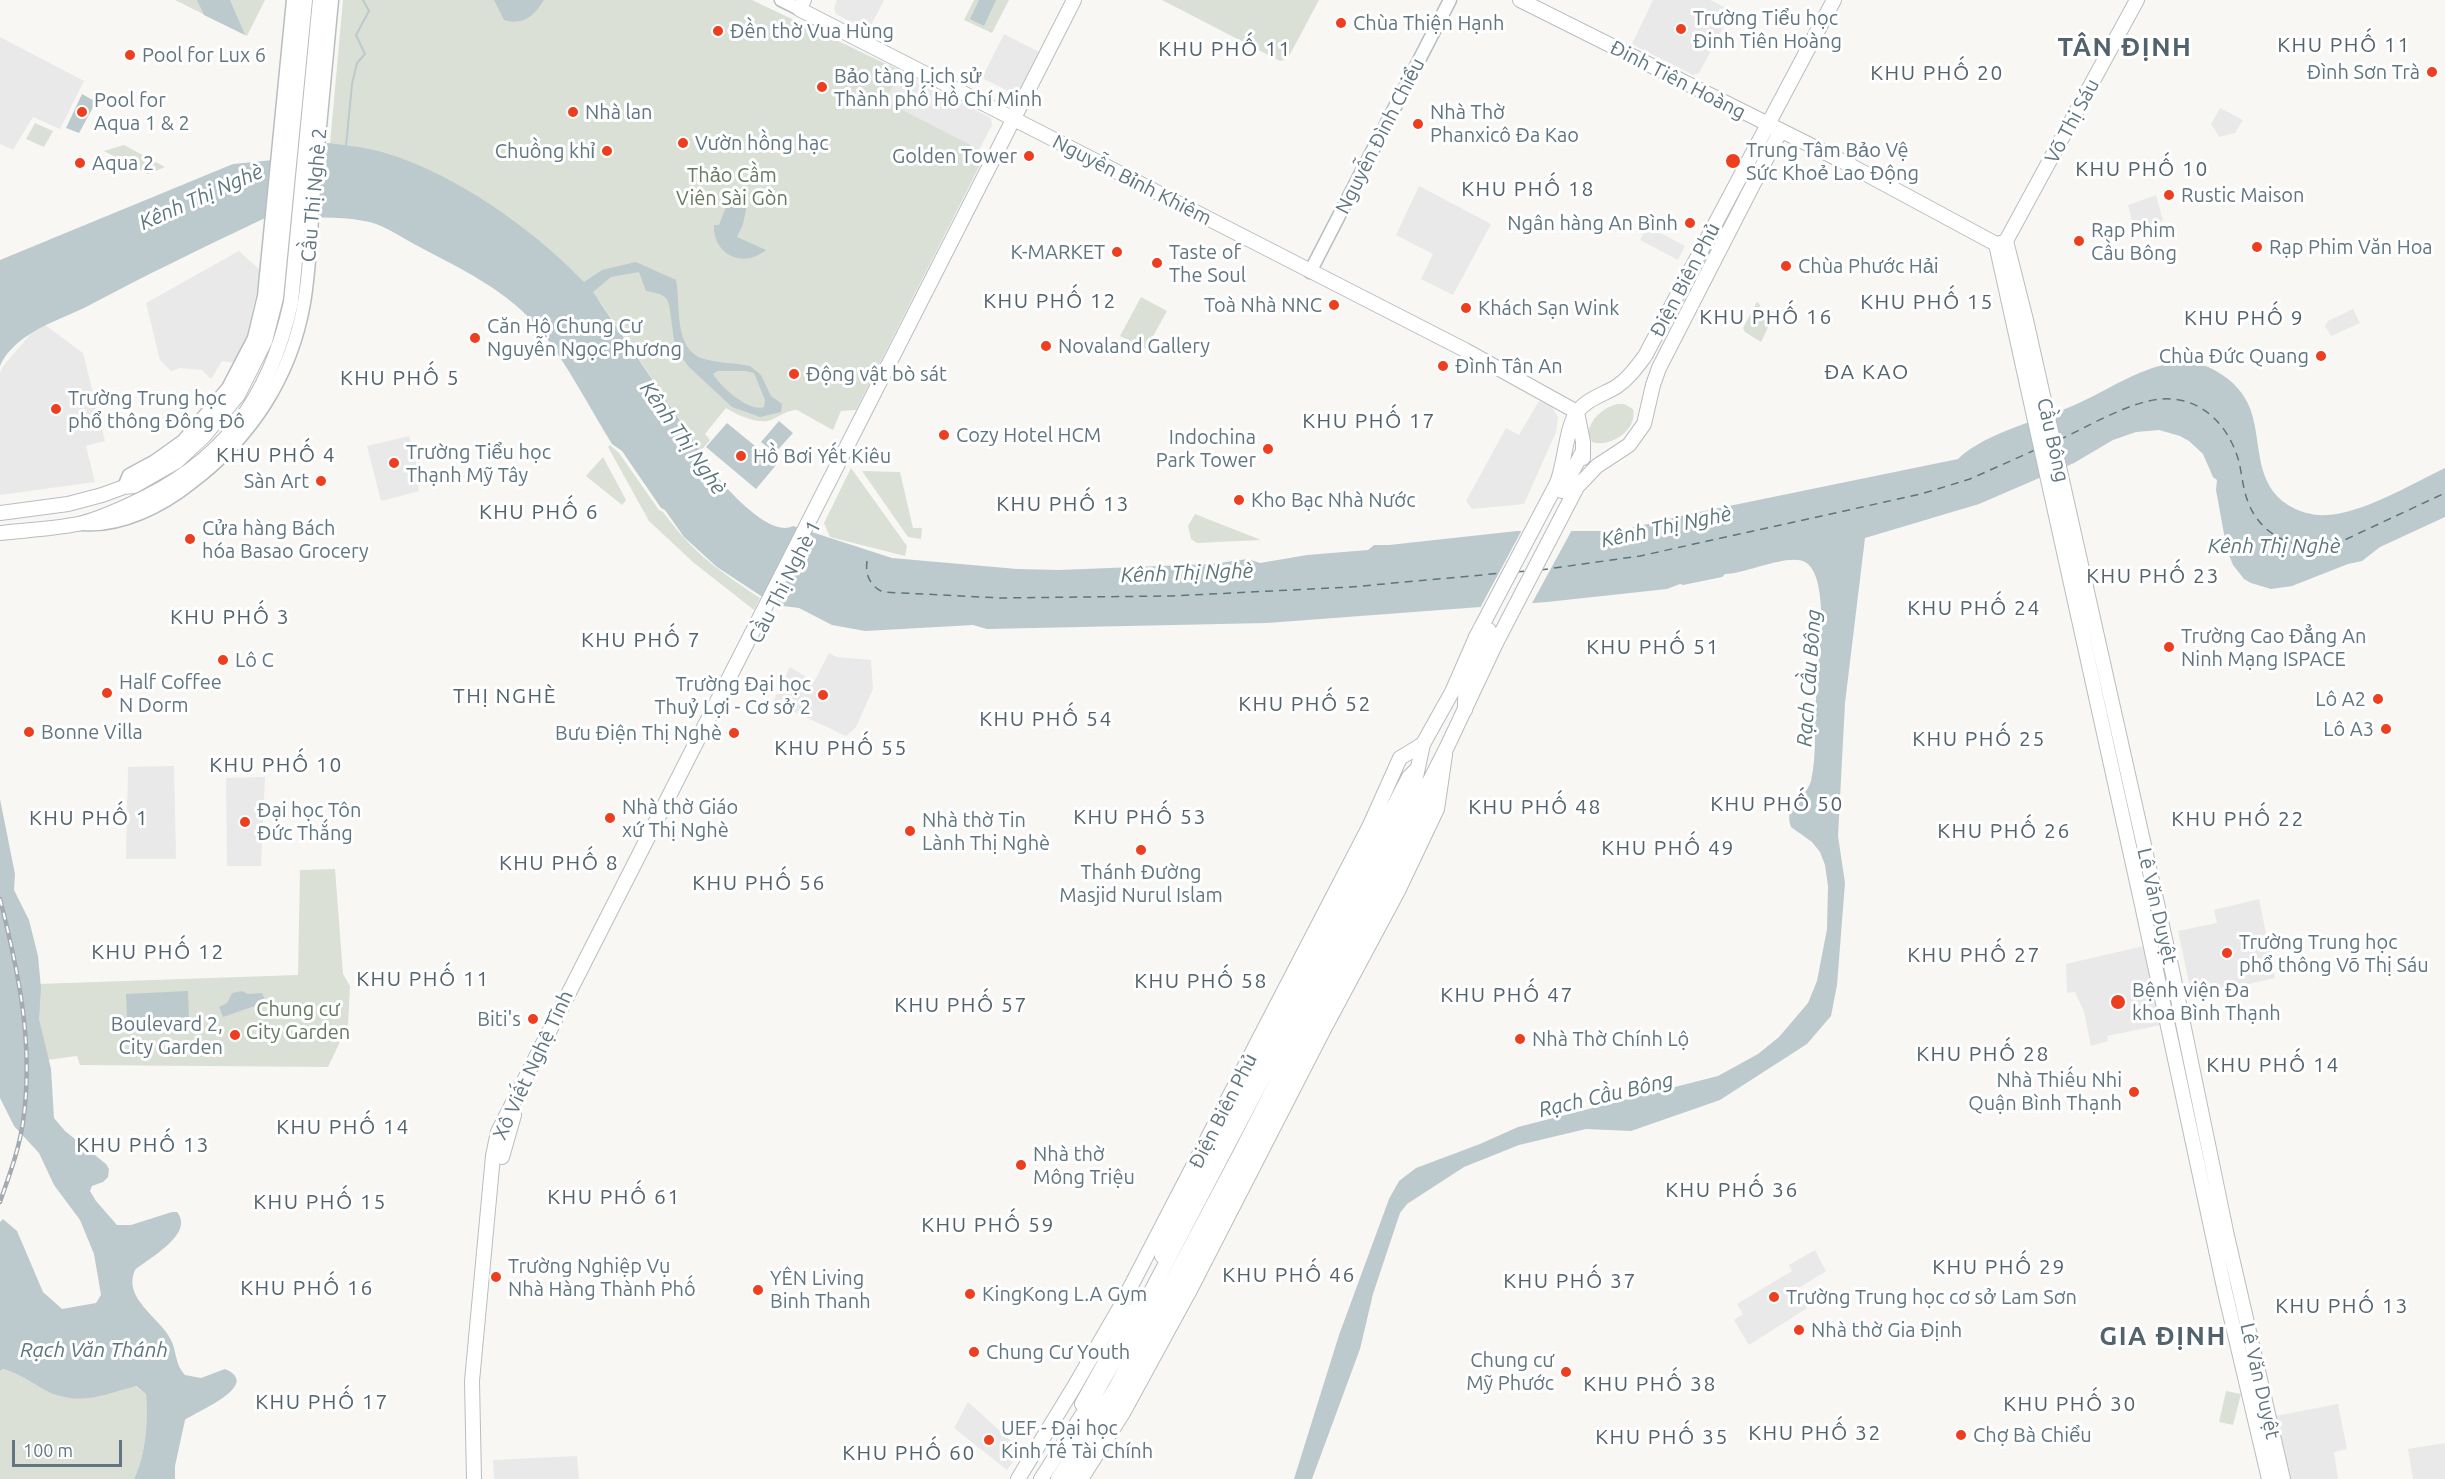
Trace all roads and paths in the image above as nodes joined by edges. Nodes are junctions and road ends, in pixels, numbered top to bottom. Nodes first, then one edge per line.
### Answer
1 (293, 0) edge
2 (305, 0) edge
3 (320, 0) edge
4 (332, 0) edge
5 (781, 0) edge
6 (1074, 0) edge
7 (1083, 0) edge
8 (1450, 0) edge
9 (1520, 0) edge
10 (1834, 0) edge
11 (2137, 0) edge
12 (802, 5) edge
13 (1071, 15) junction
14 (288, 101) junction
15 (316, 103) junction
16 (1016, 120) junction
17 (1773, 129) junction
18 (1755, 149) junction
19 (1769, 156) junction
20 (2001, 243) junction
21 (1310, 272) junction
22 (1577, 412) junction
23 (166, 462) junction
24 (181, 485) junction
25 (1563, 499) junction
26 (2062, 511) junction
27 (0, 513) edge
28 (0, 533) edge
29 (1486, 640) junction
30 (727, 688) joint
31 (1423, 744) junction
32 (1445, 752) junction
33 (2136, 811) junction
34 (2122, 814) junction
35 (2172, 970) junction
36 (2157, 973) junction
37 (501, 1137) junction
38 (1213, 1152) junction
39 (1238, 1164) junction
40 (2248, 1360) junction
41 (474, 1479) edge
42 (483, 1479) edge
43 (1018, 1479) edge
44 (1035, 1479) edge
45 (1041, 1479) edge
46 (1058, 1479) edge
47 (1067, 1479) edge
48 (1081, 1479) edge
49 (2269, 1479) edge
50 (2283, 1479) edge

1 - 14 main road
2 - 14 main road, Cầu Thị Nghè 2
3 - 15 main road, Cầu Thị Nghè 2
4 - 15 main road
5 - 12 main road, Nguyễn Bỉnh Khiêm
6 - 13 main road
7 - 13 main road
8 - 21 main road, Nguyễn Đình Chiểu
9 - 17 main road, Đinh Tiên Hoàng
10 - 17 main road
11 - 20 main road, Võ Thị Sáu
12 - 16 main road, Nguyễn Bỉnh Khiêm
13 - 16 main road, Cầu Thị Nghè 1
14 - 23 main road, Cầu Thị Nghè 2
15 - 24 main road, Cầu Thị Nghè 2
16 - 21 main road, Nguyễn Bỉnh Khiêm
16 - 30 main road, Cầu Thị Nghè 1
17 - 18 main road, Ðiện Biên Phủ
17 - 19 main road, Ðiện Biên Phủ
17 - 20 main road, Đinh Tiên Hoàng
18 - 19 main road
18 - 22 main road, Ðiện Biên Phủ
19 - 25 main road, Ðiện Biên Phủ
20 - 26 main road, Cầu Bông
21 - 22 main road, Nguyễn Bỉnh Khiêm
22 - 25 main road
22 - 25 main road
23 - 24 main road
23 - 27 main road, Cầu Thị Nghè 2
24 - 28 main road, Cầu Thị Nghè 2
25 - 29 main road
25 - 29 main road
26 - 33 main road, Lê Văn Duyệt
26 - 34 main road, Lê Văn Duyệt
29 - 31 main road, Điện Biên Phủ
29 - 32 main road, Điện Biên Phủ
30 - 37 main road, Xô Viết Nghệ Tĩnh
31 - 38 main road, Điện Biên Phủ
31 - 38 main road, Điện Biên Phủ
32 - 39 main road, Điện Biên Phủ
32 - 48 main road, Điện Biên Phủ
33 - 34 main road
33 - 35 main road, Lê Văn Duyệt
34 - 36 main road, Lê Văn Duyệt
35 - 36 main road
35 - 40 main road, Lê Văn Duyệt
36 - 40 main road, Lê Văn Duyệt
37 - 41 main road, Xô Viết Nghệ Tĩnh
37 - 42 main road, Xô Viết Nghệ Tĩnh
38 - 39 main road
38 - 43 main road, Điện Biên Phủ
38 - 44 main road, Điện Biên Phủ
38 - 45 main road, Điện Biên Phủ
39 - 46 main road, Điện Biên Phủ
39 - 47 main road, Điện Biên Phủ
40 - 49 main road, Lê Văn Duyệt
40 - 50 main road, Lê Văn Duyệt

